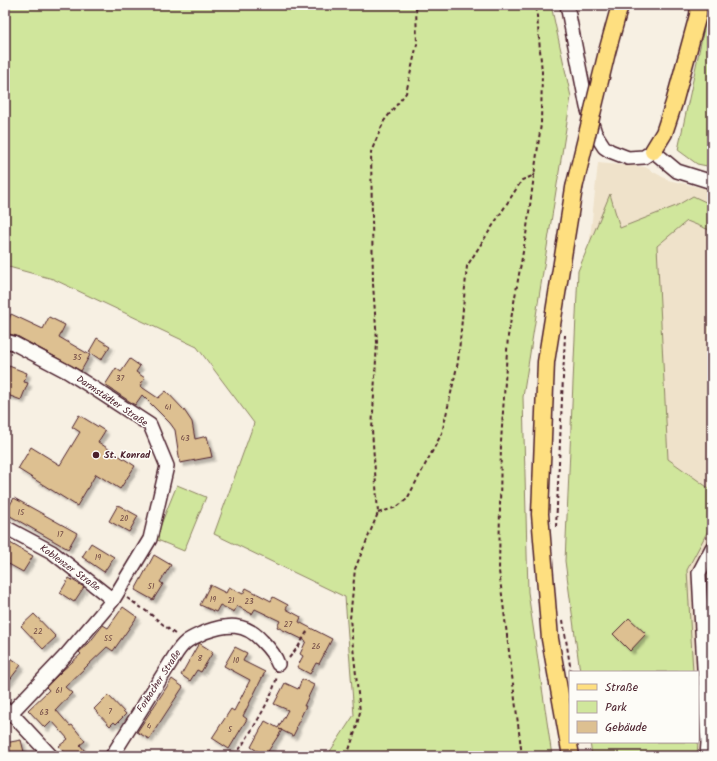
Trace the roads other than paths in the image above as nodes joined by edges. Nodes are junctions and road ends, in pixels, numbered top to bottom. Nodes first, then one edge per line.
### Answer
1 (568, 5) edge
2 (699, 5) edge
3 (620, 7) edge
4 (653, 151) junction
5 (712, 182) edge
6 (5, 340) edge
7 (5, 527) edge
8 (712, 548) edge
9 (115, 596) junction
10 (278, 664) road end
11 (8, 711) edge
12 (51, 756) edge
13 (112, 756) edge
14 (571, 756) edge
15 (707, 756) edge

1 - 4 street
2 - 4 main road
3 - 14 main road, bridge
4 - 5 street
6 - 9 street, Darmstädter Straße
7 - 9 street, Koblenzer Straße
8 - 15 street
9 - 11 street, Darmstädter Straße
10 - 13 street, Forbacher Straße
11 - 12 street

